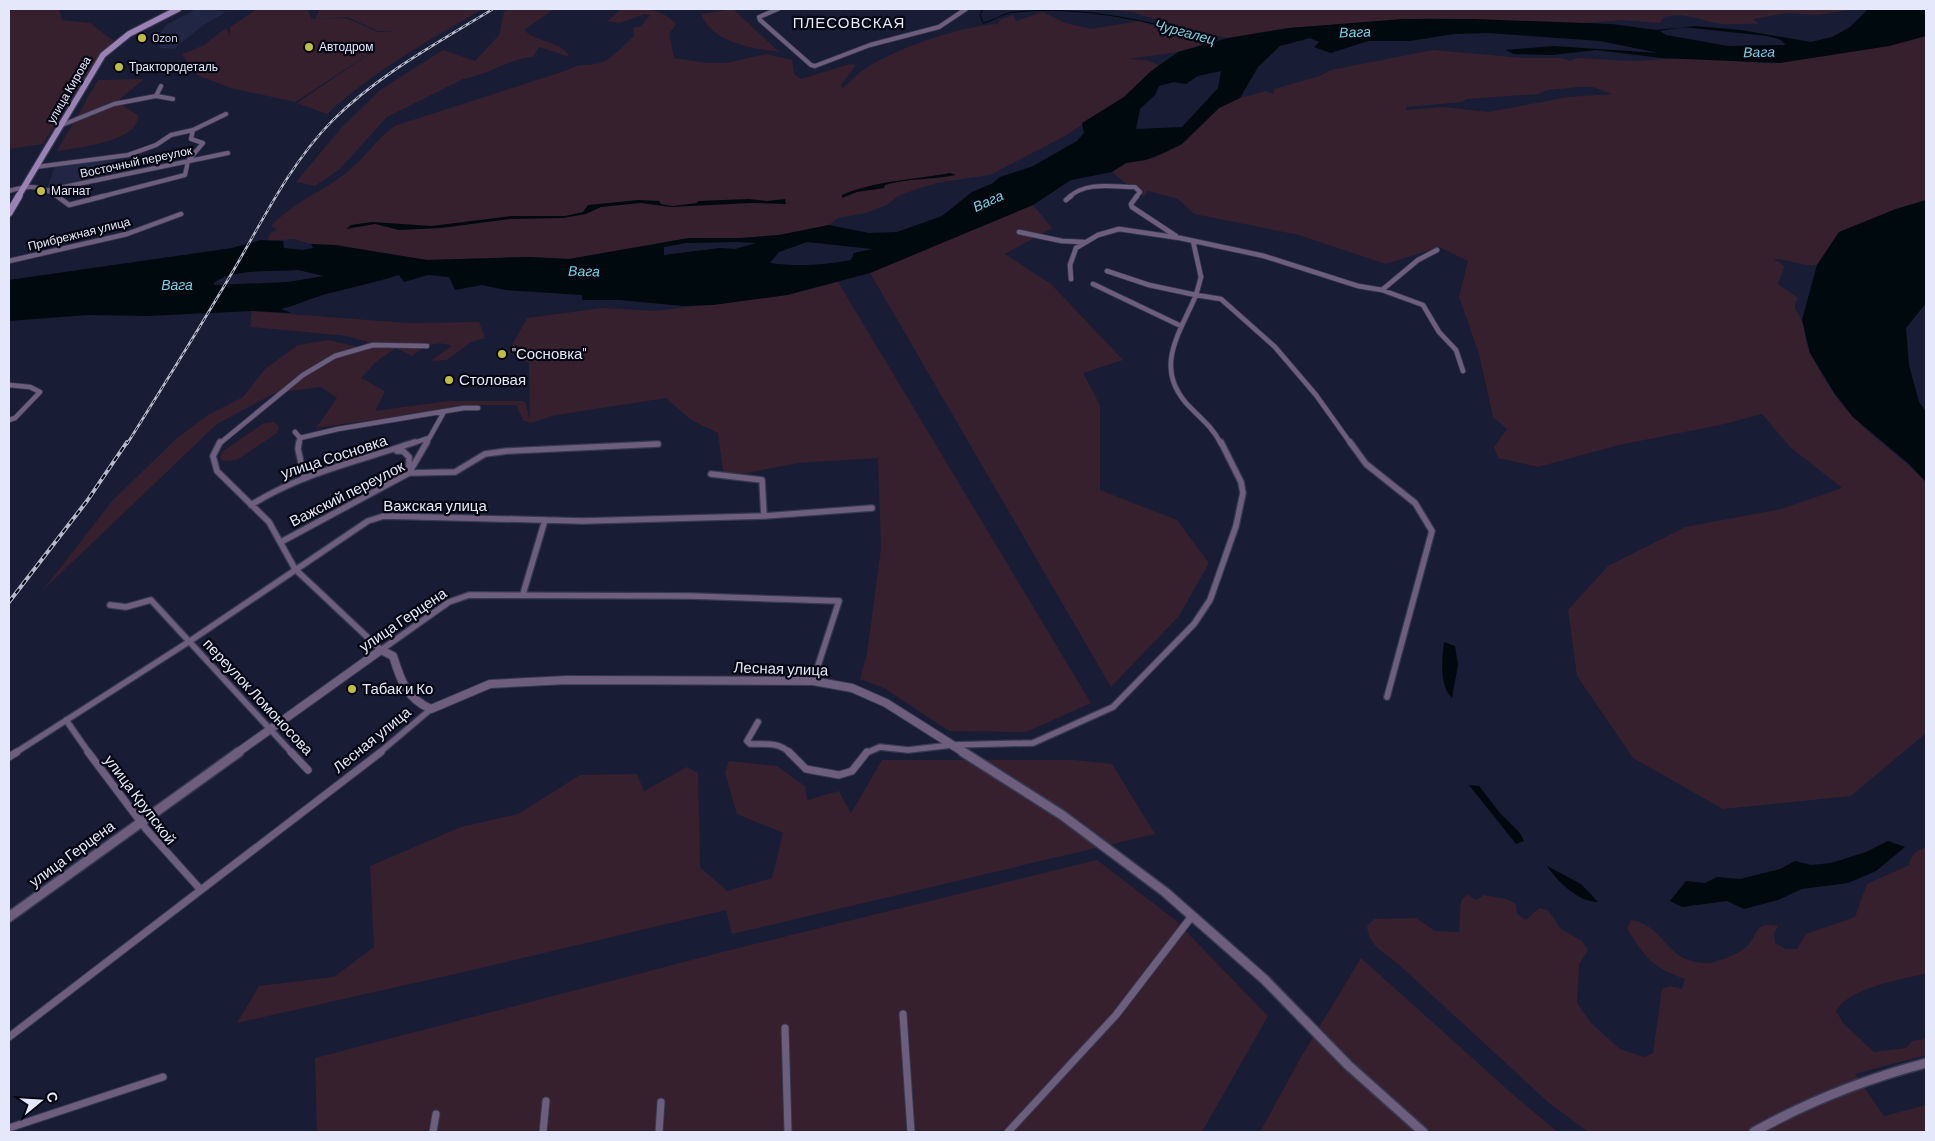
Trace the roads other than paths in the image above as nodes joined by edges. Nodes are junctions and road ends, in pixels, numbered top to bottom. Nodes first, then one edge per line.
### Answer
1 (178, 9) edge
2 (778, 9) edge
3 (966, 9) edge
4 (161, 86) dead end
5 (156, 96) junction
6 (173, 99) dead end
7 (226, 114) dead end
8 (62, 125) junction
9 (193, 130) junction
10 (228, 153) dead end
11 (188, 161) junction
12 (36, 167) junction
13 (25, 185) junction
14 (49, 190) junction
15 (9, 191) edge
16 (1066, 200) dead end
17 (9, 213) edge
18 (182, 214) dead end
19 (1019, 232) dead end
20 (1180, 238) junction
21 (1193, 241) junction
22 (1083, 242) junction
23 (1437, 250) dead end
24 (9, 261) edge
25 (1107, 271) dead end
26 (1071, 279) dead end
27 (1093, 284) dead end
28 (1382, 290) junction
29 (1196, 295) junction
30 (1181, 326) junction
31 (426, 346) dead end
32 (1463, 371) dead end
33 (9, 384) edge
34 (478, 408) dead end
35 (444, 412) junction
36 (9, 420) edge
37 (294, 432) dead end
38 (300, 438) junction
39 (428, 438) junction
40 (658, 444) dead end
41 (392, 451) junction
42 (409, 473) junction
43 (711, 474) dead end
44 (304, 477) junction
45 (251, 505) junction
46 (872, 508) dead end
47 (764, 516) junction
48 (545, 520) junction
49 (281, 542) junction
50 (295, 569) junction
51 (523, 594) junction
52 (110, 605) dead end
53 (190, 641) junction
54 (382, 650) junction
55 (813, 681) junction
56 (1388, 697) dead end
57 (432, 709) junction
58 (66, 720) junction
59 (758, 722) dead end
60 (269, 730) junction
61 (952, 745) junction
62 (9, 757) edge
63 (308, 770) dead end
64 (139, 822) junction
65 (200, 889) junction
66 (1192, 916) junction
67 (9, 917) edge
68 (903, 1014) dead end
69 (785, 1028) dead end
70 (9, 1037) edge
71 (1926, 1064) edge
72 (163, 1077) dead end
73 (546, 1102) dead end
74 (661, 1102) dead end
75 (436, 1114) dead end
76 (9, 1128) edge
77 (433, 1132) edge
78 (543, 1132) edge
79 (659, 1132) edge
80 (788, 1132) edge
81 (911, 1132) edge
82 (1008, 1132) edge
83 (1423, 1132) edge
84 (1754, 1132) edge

1 - 8 main road, улица Кирова
2 - 3 street
4 - 5 street
5 - 6 street
5 - 8 street
7 - 9 street
8 - 12 main road, улица Кирова
9 - 11 street
9 - 12 street
10 - 11 street, Восточный переулок
11 - 14 street, Восточный переулок
11 - 14 street
12 - 13 main road, улица Кирова
13 - 14 street
13 - 15 street
13 - 17 main road, улица Кирова
16 - 20 street
18 - 24 street, Прибрежная улица
19 - 22 street
20 - 21 street
20 - 22 street
21 - 28 street
21 - 29 street
22 - 26 street
23 - 28 street
25 - 29 street
27 - 30 street
28 - 32 street
29 - 30 street
29 - 56 street
30 - 61 street
31 - 45 street
33 - 36 street
34 - 35 street
35 - 38 street
35 - 39 street
37 - 38 street
38 - 44 street
39 - 41 street, улица Сосновка
39 - 42 street
40 - 42 street, Важский переулок
41 - 42 street
41 - 44 street, улица Сосновка
42 - 49 street, Важский переулок
43 - 47 street
44 - 45 street, улица Сосновка
45 - 49 street
46 - 47 street, Важская улица
47 - 48 street, Важская улица
48 - 50 street, Важская улица
48 - 51 street
49 - 50 street
50 - 53 street, Важская улица
50 - 54 street
51 - 54 street, улица Герцена
51 - 55 street, улица Герцена
52 - 53 street, переулок Ломоносова
53 - 58 street, Важская улица
53 - 60 street, переулок Ломоносова
54 - 57 street
54 - 60 street, улица Герцена
55 - 57 street, Лесная улица
55 - 61 street, Лесная улица
57 - 65 street, Лесная улица
58 - 62 street, Важская улица
58 - 64 street, улица Крупской
59 - 61 street
60 - 63 street, переулок Ломоносова
60 - 64 street, улица Герцена
61 - 66 street, Лесная улица
64 - 65 street, улица Крупской
64 - 67 street, улица Герцена
65 - 70 street, Лесная улица
66 - 82 street
66 - 83 street, Лесная улица
68 - 81 street
69 - 80 street
71 - 84 street
72 - 76 street
73 - 78 street
74 - 79 street
75 - 77 street

